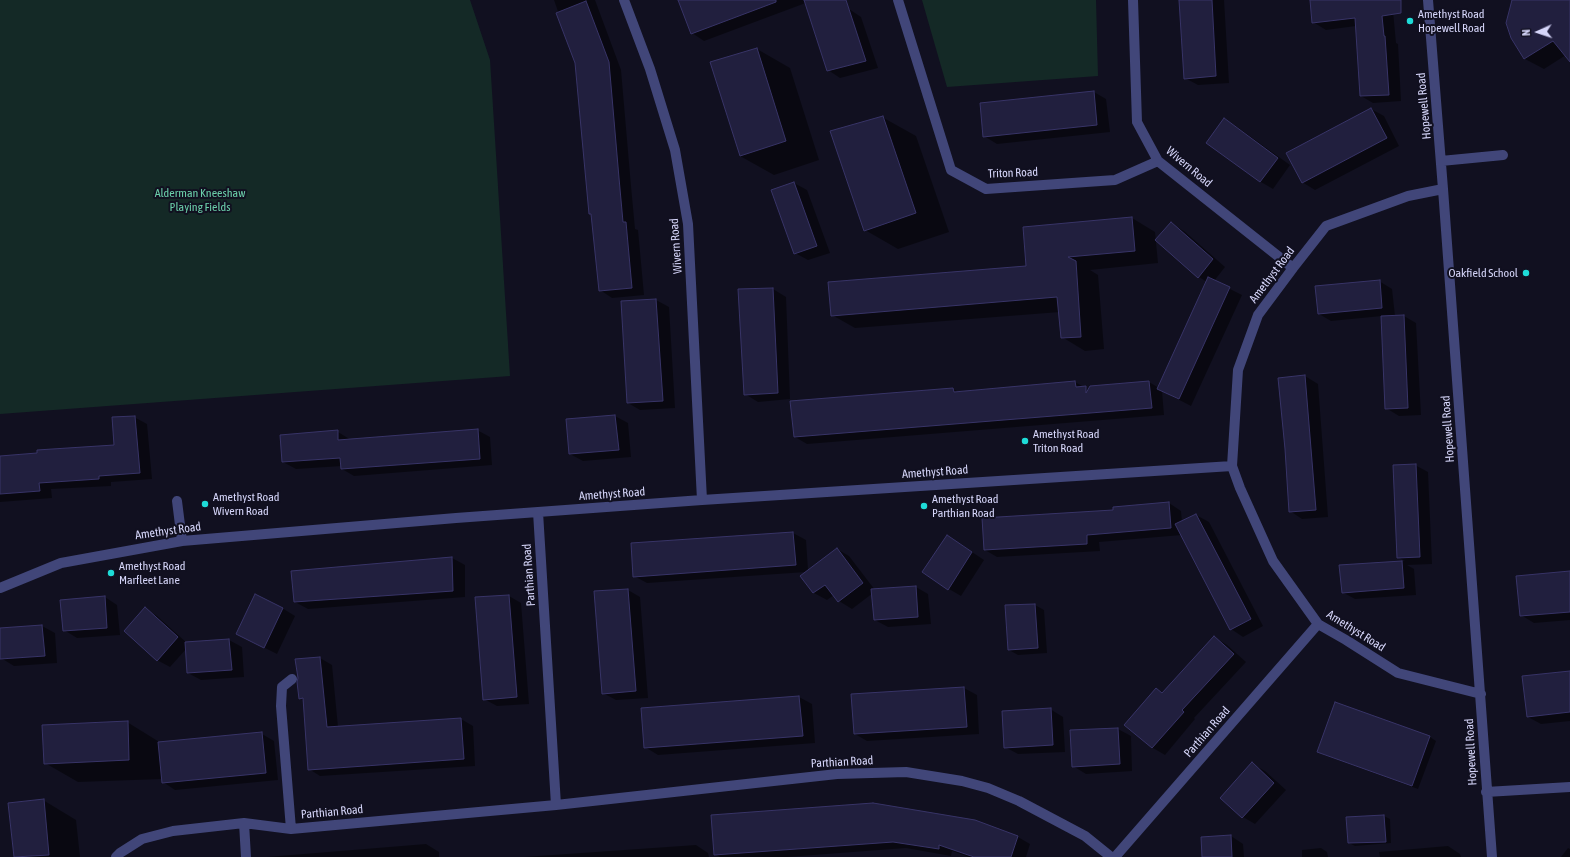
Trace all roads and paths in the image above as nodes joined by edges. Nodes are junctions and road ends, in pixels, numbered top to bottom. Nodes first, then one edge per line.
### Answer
1 (624, 0) edge
2 (898, 0) edge
3 (1133, 0) edge
4 (1428, 0) edge
5 (1503, 155) dead end
6 (1158, 161) junction
7 (1441, 161) junction
8 (1443, 189) junction
9 (1293, 268) junction
10 (1232, 466) junction
11 (702, 500) junction
12 (177, 501) dead end
13 (538, 512) junction
14 (182, 541) junction
15 (0, 588) edge
16 (1318, 624) junction
17 (292, 679) dead end
18 (1481, 694) junction
19 (1570, 787) edge
20 (1486, 792) junction
21 (556, 805) junction
22 (244, 823) junction
23 (291, 829) junction
24 (116, 857) edge
25 (246, 857) edge
26 (1111, 857) edge
27 (1115, 857) edge
28 (1492, 857) edge

1 - 11 street, Wivern Road
2 - 6 street, Triton Road
3 - 6 street, Wivern Road
4 - 7 street, Hopewell Road
5 - 7 street
6 - 9 street, Wivern Road
7 - 8 street, Hopewell Road
8 - 9 street, Amethyst Road
8 - 18 street, Hopewell Road
9 - 10 street, Amethyst Road
10 - 11 street, Amethyst Road
10 - 16 street, Amethyst Road
11 - 13 street, Amethyst Road
12 - 14 street
13 - 14 street, Amethyst Road
13 - 21 street, Parthian Road
14 - 15 street, Amethyst Road
16 - 18 street, Amethyst Road
16 - 27 street, Parthian Road
17 - 23 street
18 - 20 street, Hopewell Road
19 - 20 street
20 - 28 street, Hopewell Road
21 - 23 street, Parthian Road
21 - 26 street, Parthian Road
22 - 23 street, Parthian Road
22 - 24 street, Parthian Road
22 - 25 street

